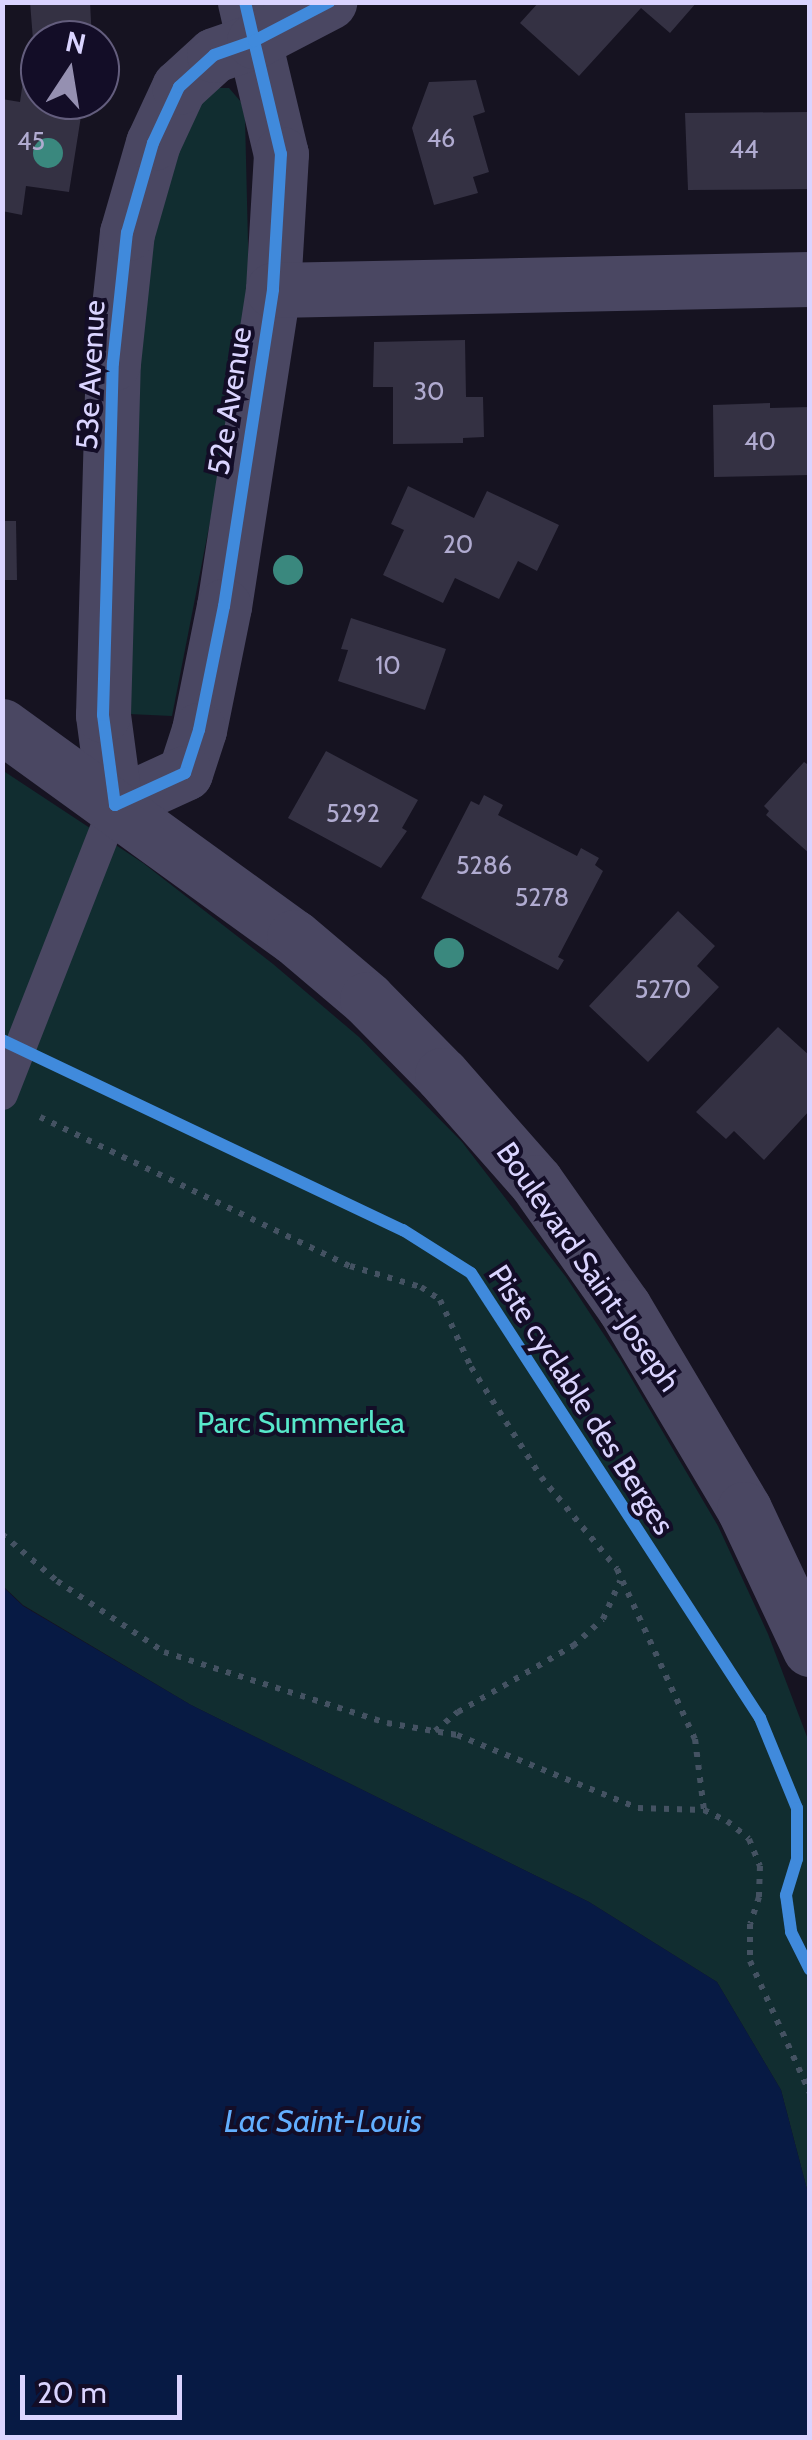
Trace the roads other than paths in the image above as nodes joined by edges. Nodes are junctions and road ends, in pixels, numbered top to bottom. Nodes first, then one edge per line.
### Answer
1 (329, 2) edge
2 (249, 22) edge
3 (810, 278) edge
4 (272, 290) junction
5 (2, 726) edge
6 (115, 805) junction
7 (2, 1094) edge
8 (810, 1649) edge

1 - 2 street
2 - 4 street, 52e Avenue
2 - 6 street, 53e Avenue
3 - 4 street, 52e Avenue
4 - 6 street, 52e Avenue
5 - 6 street, Boulevard Saint-Joseph
6 - 7 lane
6 - 8 street, Boulevard Saint-Joseph

